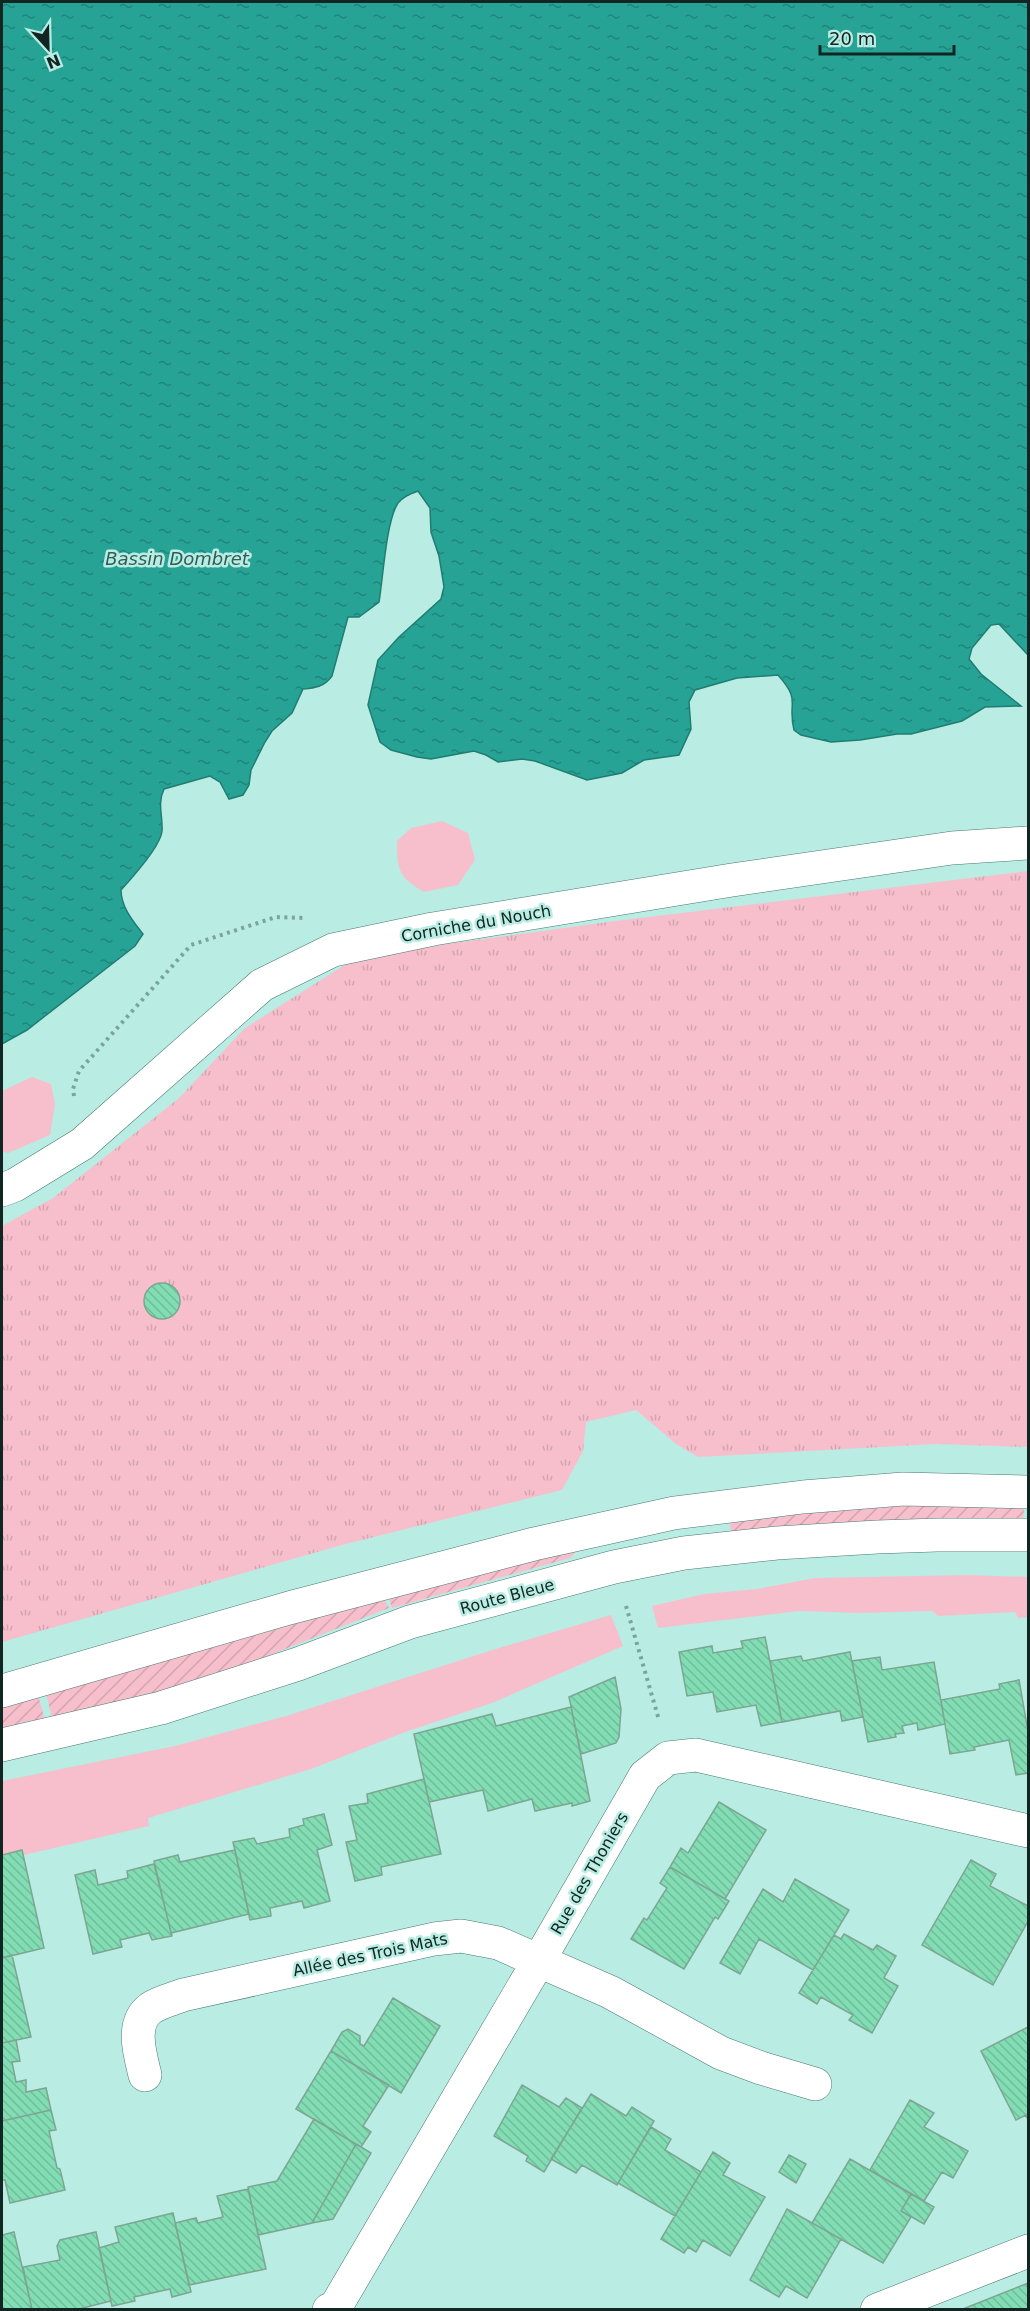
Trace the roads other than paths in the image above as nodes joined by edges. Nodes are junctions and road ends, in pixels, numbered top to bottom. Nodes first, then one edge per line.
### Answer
1 (1029, 843) edge
2 (2, 1190) edge
3 (1029, 1492) edge
4 (1029, 1535) edge
5 (2, 1691) edge
6 (2, 1745) edge
7 (1029, 1831) edge
8 (538, 1962) junction
9 (145, 2075) dead end
10 (815, 2084) dead end
11 (1029, 2251) edge
12 (334, 2309) edge
13 (877, 2310) edge

1 - 2 street, Corniche du Nouch
3 - 5 street
4 - 6 street, Route Bleue
7 - 8 street, Rue des Thoniers
8 - 9 street, Allée des Trois Mats
8 - 10 street, Allée des Trois Mats
8 - 12 street, Rue des Thoniers
11 - 13 street

